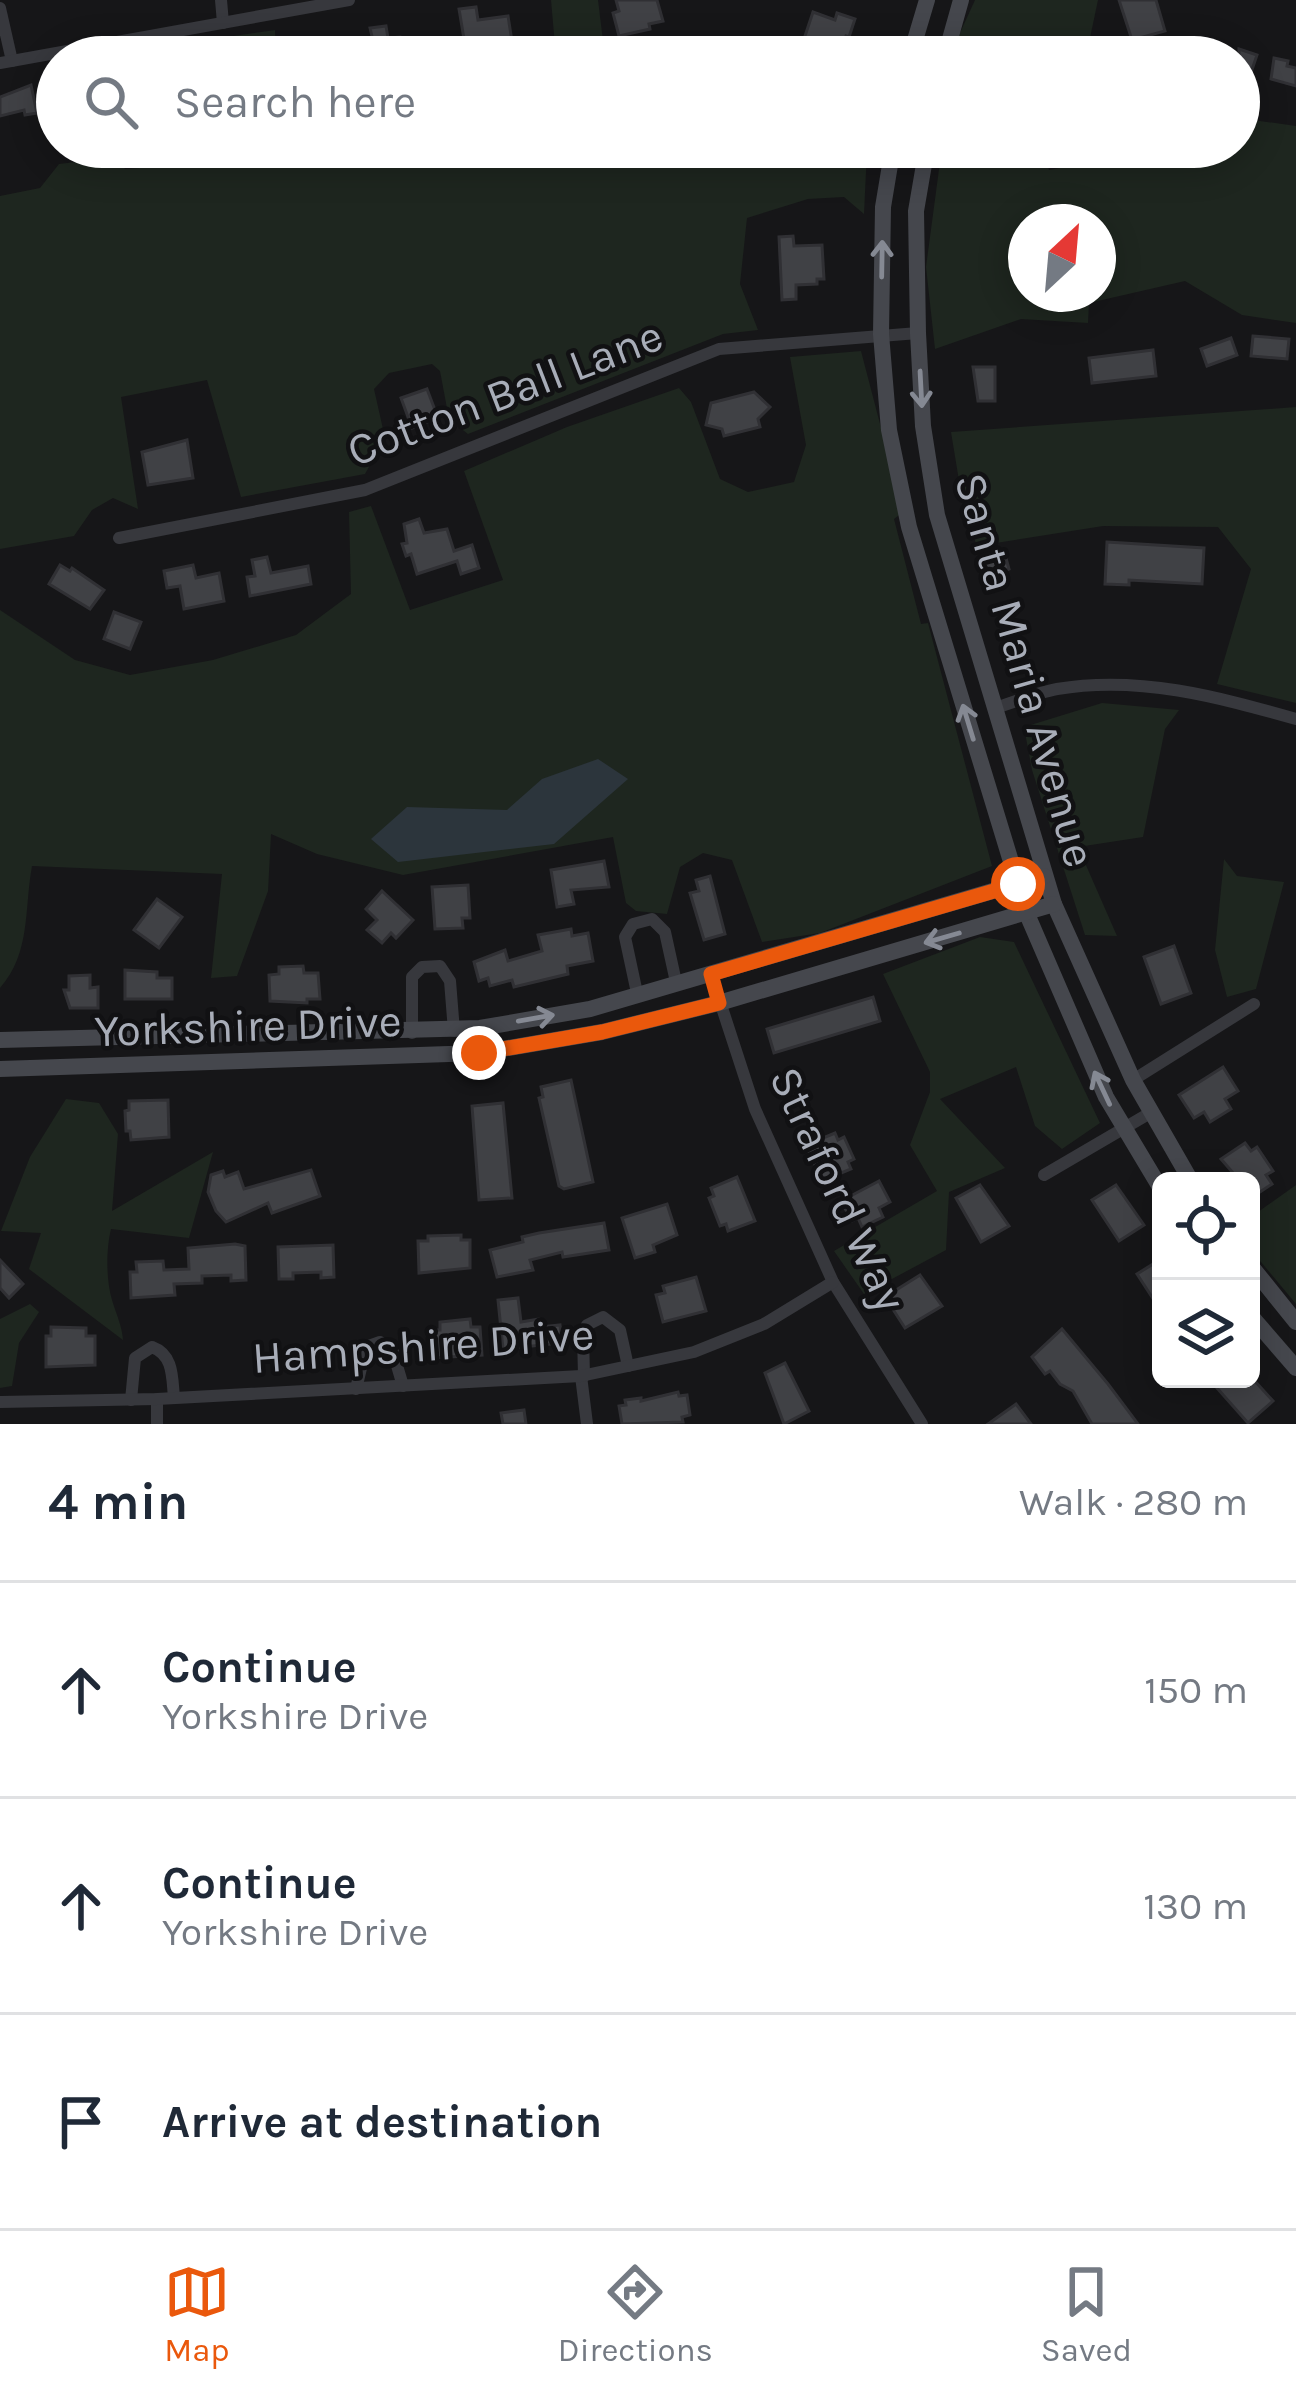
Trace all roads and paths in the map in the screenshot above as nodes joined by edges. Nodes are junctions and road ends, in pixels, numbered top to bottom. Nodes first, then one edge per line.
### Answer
1 (221, 0) edge
2 (259, 0) edge
3 (349, 0) edge
4 (927, 0) edge
5 (962, 0) edge
6 (0, 8) edge
7 (262, 16) junction
8 (223, 23) junction
9 (151, 36) edge
10 (916, 36) edge
11 (951, 36) edge
12 (36, 57) edge
13 (6, 62) edge
14 (890, 168) edge
15 (923, 168) edge
16 (884, 207) junction
17 (916, 211) junction
18 (918, 333) junction
19 (881, 334) junction
20 (937, 515) junction
21 (909, 527) junction
22 (119, 538) dead end
23 (979, 658) junction
24 (950, 665) junction
25 (994, 708) junction
26 (1296, 719) edge
27 (1044, 876) junction
28 (1018, 884) junction
29 (1054, 904) junction
30 (1027, 914) junction
31 (711, 974) junction
32 (676, 982) junction
33 (637, 993) junction
34 (719, 1003) junction
35 (1254, 1004) dead end
36 (454, 1031) junction
37 (412, 1033) junction
38 (229, 1036) junction
39 (0, 1040) edge
40 (229, 1064) junction
41 (0, 1069) edge
42 (1132, 1080) junction
43 (1150, 1113) junction
44 (1123, 1127) junction
45 (1186, 1172) edge
46 (1152, 1174) edge
47 (1045, 1175) dead end
48 (1260, 1276) edge
49 (833, 1282) junction
50 (1296, 1322) edge
51 (1260, 1326) edge
52 (628, 1366) junction
53 (1296, 1368) edge
54 (582, 1376) junction
55 (403, 1386) junction
56 (356, 1389) junction
57 (174, 1398) junction
58 (157, 1399) junction
59 (130, 1400) junction
60 (0, 1402) edge
61 (158, 1424) edge
62 (587, 1424) edge
63 (922, 1424) edge

1 - 8 street
2 - 7 street
3 - 7 street
4 - 10 street
5 - 11 street
6 - 13 street
7 - 8 street
8 - 9 street
12 - 13 street
14 - 16 street, Santa Maria Avenue
15 - 17 street, Santa Maria Avenue
16 - 17 street
19 -> 16 street, Santa Maria Avenue
17 - 18 street, Santa Maria Avenue
18 - 19 street, Cotton Ball Lane
18 -> 20 street, Santa Maria Avenue
19 - 21 street, Santa Maria Avenue
19 - 22 street, Cotton Ball Lane
20 - 21 street
20 - 23 street, Santa Maria Avenue
21 - 24 street, Santa Maria Avenue
23 - 24 street
23 - 25 street, Santa Maria Avenue
28 -> 24 street, Santa Maria Avenue
25 - 26 street
25 - 27 street, Santa Maria Avenue
27 - 28 street, Yorkshire Drive
27 - 29 street, Santa Maria Avenue
28 - 30 street, Santa Maria Avenue
28 - 31 street, Yorkshire Drive
29 - 30 street, Yorkshire Drive
29 - 42 street, Santa Maria Avenue
30 -> 34 street, Yorkshire Drive
44 -> 30 street, Santa Maria Avenue
31 - 32 street, Yorkshire Drive
31 - 34 street, Straford Way
32 - 33 street, Yorkshire Drive
32 - 33 street
36 -> 33 street, Yorkshire Drive
34 - 40 street, Yorkshire Drive
34 - 49 street, Straford Way
35 - 42 street
36 - 37 street, Yorkshire Drive
36 - 37 street
37 - 38 street, Yorkshire Drive
38 - 39 street, Yorkshire Drive
38 - 40 street
40 - 41 street, Yorkshire Drive
42 - 43 street, Santa Maria Avenue
43 - 44 street
43 - 45 street, Santa Maria Avenue
44 - 46 street, Santa Maria Avenue
44 - 47 street
48 - 50 street
49 - 52 street, Hampshire Drive
49 - 63 street, Straford Way
51 - 53 street
52 - 54 street, Hampshire Drive
52 - 54 street
54 - 55 street, Hampshire Drive
54 - 62 street
55 - 56 street, Hampshire Drive
55 - 56 street
56 - 57 street, Hampshire Drive
57 - 58 street, Hampshire Drive
57 - 59 street
58 - 59 street, Hampshire Drive
58 - 61 street
59 - 60 street, Hampshire Drive

